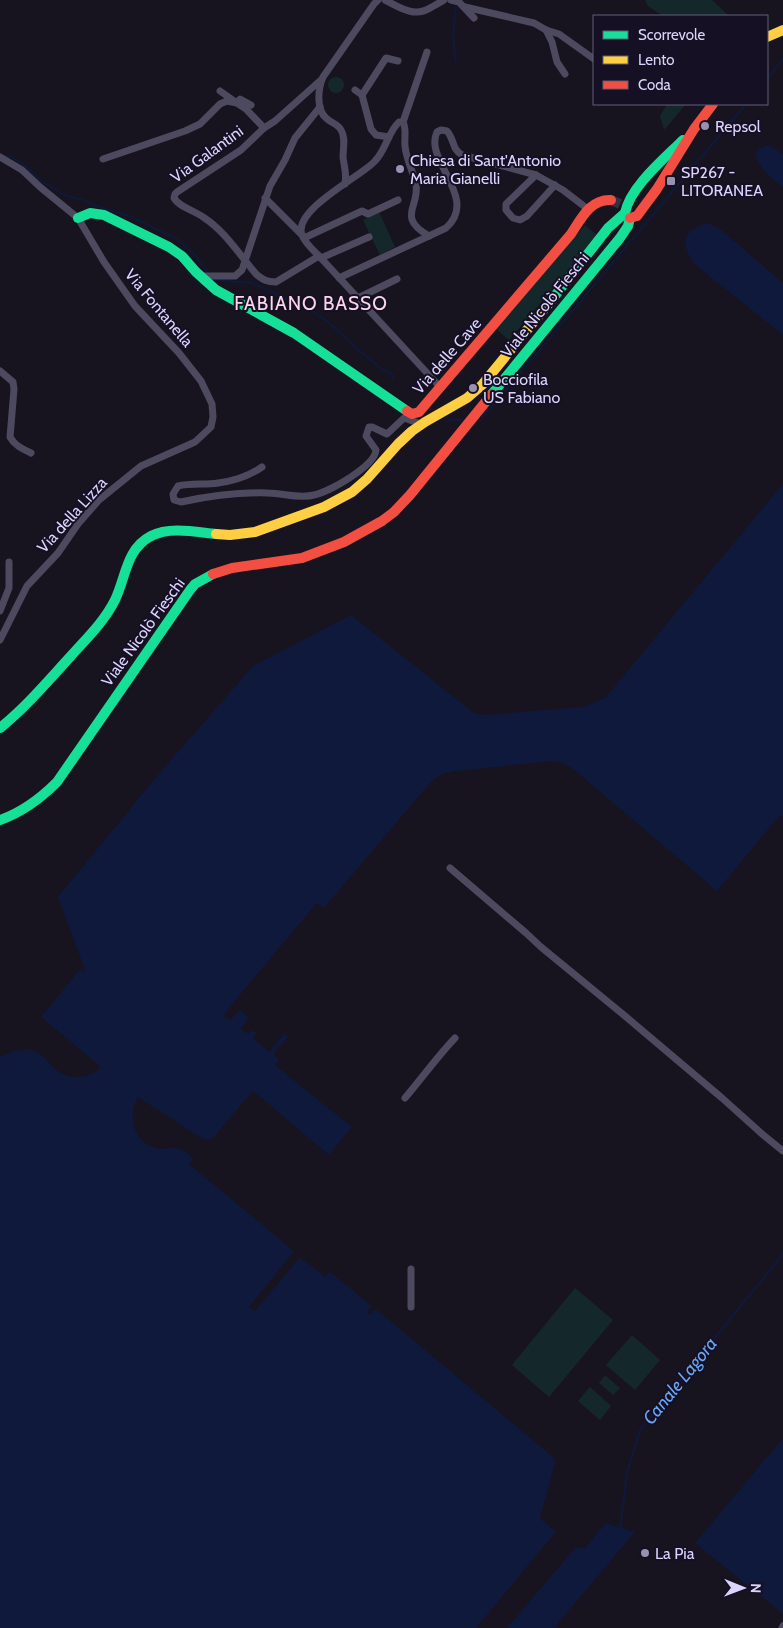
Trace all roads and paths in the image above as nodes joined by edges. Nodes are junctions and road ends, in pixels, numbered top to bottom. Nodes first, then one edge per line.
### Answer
1 (378, 0) edge
2 (385, 0) edge
3 (444, 0) edge
4 (451, 0) edge
5 (465, 7) junction
6 (474, 18) dead end
7 (546, 30) junction
8 (783, 30) edge
9 (768, 38) edge
10 (427, 52) dead end
11 (593, 58) edge
12 (398, 60) dead end
13 (565, 74) dead end
14 (322, 80) junction
15 (355, 90) dead end
16 (220, 91) dead end
17 (362, 95) junction
18 (237, 103) junction
19 (251, 105) dead end
20 (712, 105) edge
21 (320, 108) junction
22 (403, 122) junction
23 (264, 128) junction
24 (694, 129) junction
25 (389, 137) junction
26 (0, 157) edge
27 (103, 159) dead end
28 (346, 168) junction
29 (361, 172) junction
30 (536, 175) junction
31 (345, 184) junction
32 (555, 185) junction
33 (265, 198) junction
34 (398, 200) dead end
35 (623, 208) junction
36 (588, 210) junction
37 (78, 218) junction
38 (302, 236) junction
39 (428, 236) junction
40 (369, 237) dead end
41 (320, 257) junction
42 (245, 262) junction
43 (207, 276) junction
44 (339, 278) junction
45 (397, 279) dead end
46 (358, 298) junction
47 (0, 371) edge
48 (440, 387) junction
49 (213, 418) joint
50 (421, 424) junction
51 (31, 453) dead end
52 (262, 467) dead end
53 (9, 562) dead end
54 (0, 611) edge
55 (0, 640) edge
56 (0, 728) edge
57 (0, 820) edge
58 (450, 868) dead end
59 (455, 1038) dead end
60 (405, 1098) dead end
61 (783, 1151) edge
62 (411, 1269) dead end
63 (411, 1307) dead end

1 - 14 street
2 - 3 street
4 - 5 street
5 - 6 street
5 - 7 street
7 - 11 street
7 - 13 street
8 - 9 main road
10 - 22 street
12 - 17 street
14 - 21 street
14 - 23 street, Via Galantini
15 - 17 street
16 - 18 street
17 - 25 street
18 - 19 street
18 - 23 street, Via Galantini
18 - 27 street, Via Galantini
20 - 24 main road, Viale Nicolò Fieschi
21 - 28 street
21 - 33 street
22 - 25 street
22 - 39 street
23 - 42 street, Via Galantini
24 - 35 main road, Viale Nicolò Fieschi
24 - 35 main road, Viale Nicolò Fieschi
25 - 29 street
26 - 37 street
28 - 29 street
28 - 31 street
29 - 31 street
30 - 32 street
30 - 32 street
30 - 39 street
31 - 38 street
32 - 36 street
33 - 38 street
33 - 42 street
34 - 38 street
35 - 36 main road, Via delle Cave
35 - 50 main road
35 - 57 main road, Viale Nicolò Fieschi
36 - 48 main road, Via delle Cave
37 - 43 main road, Via delle Cave
37 - 49 street, Via Fontanella
38 - 41 street
39 - 44 street
40 - 41 street, Via Galantini
41 - 42 street, Via Galantini
41 - 44 street
42 - 43 street
43 - 48 main road, Via delle Cave
44 - 46 street
45 - 46 street
46 - 48 street
47 - 51 street
49 - 55 street, Via della Lizza
50 - 52 street
50 - 56 main road
53 - 54 street
58 - 61 street
59 - 60 street
62 - 63 street

